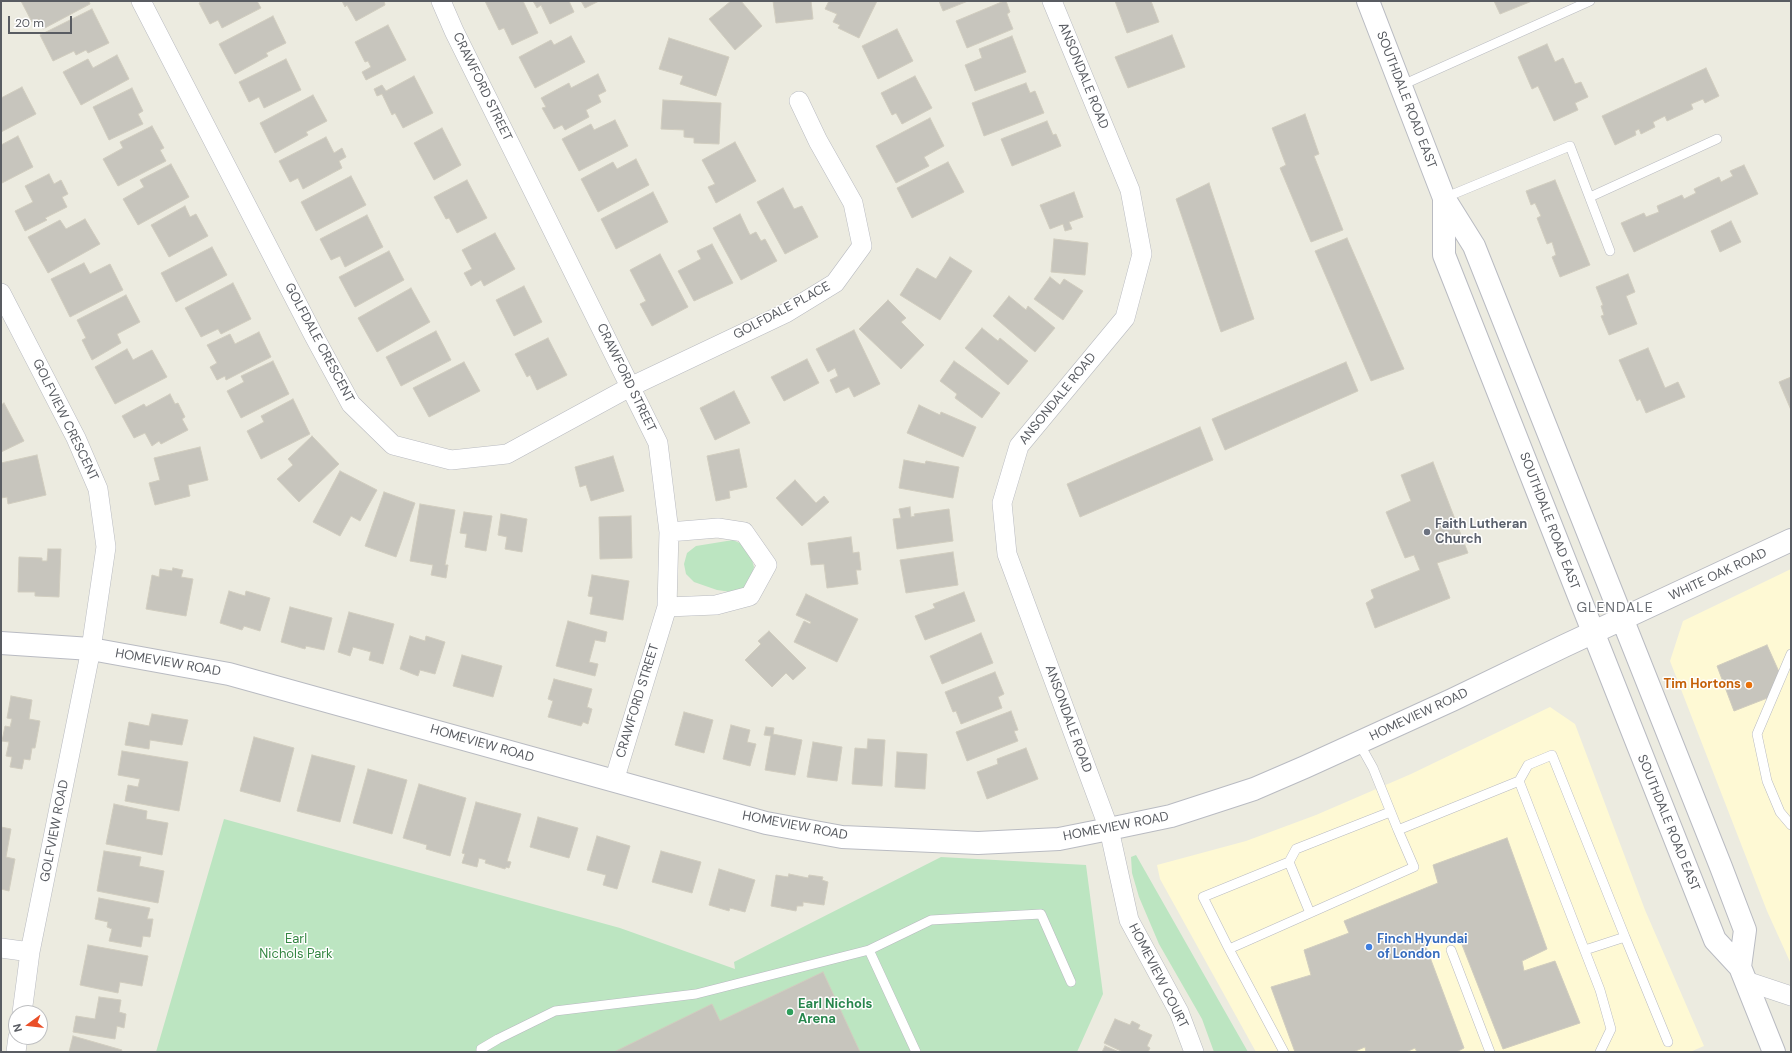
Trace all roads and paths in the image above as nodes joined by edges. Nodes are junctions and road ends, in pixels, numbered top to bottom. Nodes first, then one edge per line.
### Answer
1 (142, 1) edge
2 (441, 1) edge
3 (1052, 1) edge
4 (1368, 1) edge
5 (1590, 1) edge
6 (1400, 86) junction
7 (799, 101) dead end
8 (1717, 139) dead end
9 (1590, 197) junction
10 (1444, 198) junction
11 (1610, 251) dead end
12 (1, 293) edge
13 (630, 387) junction
14 (669, 532) junction
15 (1791, 540) edge
16 (667, 607) junction
17 (1623, 618) junction
18 (1593, 632) junction
19 (1, 643) edge
20 (92, 649) junction
21 (1791, 654) edge
22 (1359, 743) junction
23 (614, 781) junction
24 (1519, 781) junction
25 (1390, 812) junction
26 (1791, 826) edge
27 (1109, 829) junction
28 (1398, 830) junction
29 (1289, 862) junction
30 (1310, 913) junction
31 (1625, 936) junction
32 (1, 948) edge
33 (1228, 949) junction
34 (869, 950) junction
35 (1451, 950) dead end
36 (1585, 950) junction
37 (30, 952) junction
38 (1743, 974) junction
39 (1071, 982) dead end
40 (1791, 996) edge
41 (23, 1005) edge
42 (1668, 1042) dead end
43 (481, 1052) edge
44 (916, 1052) edge
45 (1194, 1052) edge
46 (1284, 1052) edge
47 (1490, 1052) edge
48 (1600, 1052) edge
49 (1774, 1052) edge

1 - 13 street, GOLFDALE CRESCENT
2 - 13 street, CRAWFORD STREET
3 - 27 street, ANSONDALE ROAD
4 - 6 main road, SOUTHDALE ROAD EAST
5 - 6 lane
6 - 10 main road, SOUTHDALE ROAD EAST
7 - 13 street, GOLFDALE PLACE
8 - 9 lane
9 - 10 lane
9 - 11 lane
10 - 17 main road, SOUTHDALE ROAD EAST
10 - 18 main road, SOUTHDALE ROAD EAST
12 - 20 street, GOLFVIEW CRESCENT
13 - 14 street, CRAWFORD STREET
14 - 16 street, CRAWFORD STREET
14 - 16 street
15 - 17 main road, WHITE OAK ROAD
16 - 23 street, CRAWFORD STREET
17 - 18 main road, WHITE OAK ROAD
17 - 38 main road, SOUTHDALE ROAD EAST
18 - 22 main road, HOMEVIEW ROAD
18 - 38 main road, SOUTHDALE ROAD EAST
19 - 20 main road, HOMEVIEW ROAD
20 - 23 main road, HOMEVIEW ROAD
20 - 37 street, GOLFVIEW ROAD
21 - 26 lane
22 - 25 lane
22 - 27 main road, HOMEVIEW ROAD
23 - 27 main road, HOMEVIEW ROAD
24 - 28 lane
24 - 31 lane
24 - 36 lane
25 - 28 lane
25 - 29 lane
27 - 45 street, HOMEVIEW COURT
28 - 30 lane
29 - 30 lane
29 - 33 lane
30 - 33 lane
31 - 36 lane
31 - 42 lane
32 - 37 street
33 - 46 lane
34 - 39 lane
34 - 43 lane
34 - 44 lane
35 - 47 lane
36 - 48 lane
37 - 41 street, GOLFVIEW ROAD
38 - 40 street
38 - 49 main road, SOUTHDALE ROAD EAST

